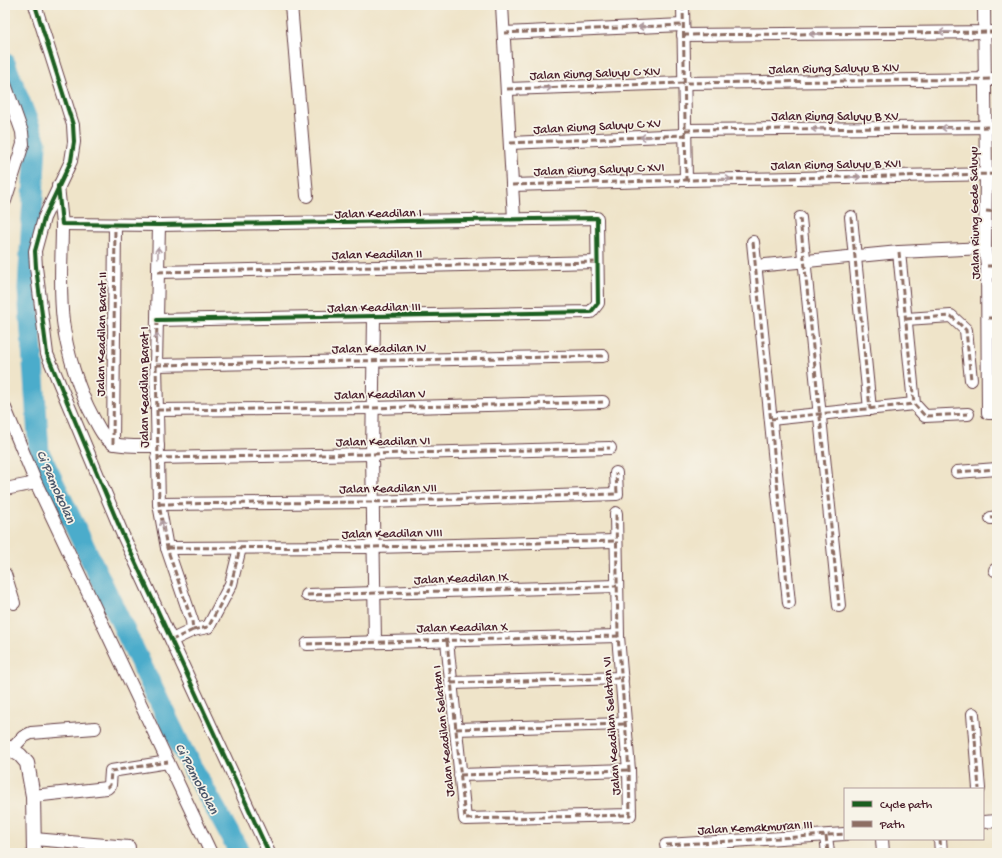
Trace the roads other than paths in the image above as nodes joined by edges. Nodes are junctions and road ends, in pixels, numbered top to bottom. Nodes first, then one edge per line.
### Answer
1 (35, 5) edge
2 (291, 5) edge
3 (502, 5) edge
4 (682, 5) edge
5 (984, 5) edge
6 (683, 30) junction
7 (984, 32) junction
8 (997, 32) edge
9 (504, 33) junction
10 (985, 79) junction
11 (997, 79) edge
12 (684, 83) junction
13 (5, 84) edge
14 (507, 89) junction
15 (992, 127) edge
16 (685, 132) junction
17 (510, 143) junction
18 (992, 174) edge
19 (686, 180) junction
20 (512, 185) junction
21 (58, 186) junction
22 (307, 196) dead end
23 (5, 201) edge
24 (991, 212) edge
25 (851, 217) dead end
26 (800, 218) dead end
27 (514, 220) junction
28 (62, 224) junction
29 (115, 225) junction
30 (159, 225) junction
31 (753, 242) dead end
32 (986, 248) junction
33 (899, 252) junction
34 (855, 256) junction
35 (805, 261) junction
36 (598, 262) junction
37 (756, 266) junction
38 (992, 266) edge
39 (158, 272) junction
40 (374, 316) junction
41 (993, 318) edge
42 (906, 319) junction
43 (157, 320) junction
44 (603, 356) dead end
45 (373, 362) junction
46 (156, 366) junction
47 (970, 380) dead end
48 (602, 402) dead end
49 (914, 404) junction
50 (5, 408) edge
51 (372, 408) junction
52 (870, 408) junction
53 (157, 410) junction
54 (997, 413) edge
55 (820, 414) junction
56 (968, 414) dead end
57 (771, 418) junction
58 (113, 444) junction
59 (158, 446) junction
60 (610, 448) dead end
61 (372, 454) junction
62 (157, 458) junction
63 (997, 470) edge
64 (957, 472) dead end
65 (616, 474) dead end
66 (36, 483) junction
67 (5, 489) edge
68 (373, 502) junction
69 (159, 504) junction
70 (616, 513) dead end
71 (616, 541) junction
72 (374, 547) junction
73 (167, 548) junction
74 (240, 548) junction
75 (5, 574) edge
76 (617, 586) junction
77 (373, 593) junction
78 (307, 595) dead end
79 (14, 603) dead end
80 (789, 603) dead end
81 (839, 606) dead end
82 (193, 630) junction
83 (618, 636) junction
84 (172, 640) junction
85 (447, 640) junction
86 (375, 642) junction
87 (307, 644) dead end
88 (622, 678) junction
89 (451, 683) junction
90 (973, 714) dead end
91 (625, 724) junction
92 (95, 728) dead end
93 (456, 729) junction
94 (8, 748) edge
95 (168, 762) junction
96 (629, 770) junction
97 (460, 775) junction
98 (979, 788) edge
99 (33, 796) junction
100 (464, 819) joint
101 (997, 821) edge
102 (984, 822) edge
103 (844, 834) edge
104 (826, 836) junction
105 (34, 839) junction
106 (882, 840) edge
107 (940, 840) edge
108 (666, 845) dead end
109 (129, 847) dead end
110 (34, 853) edge
111 (210, 853) edge
112 (269, 853) edge
113 (828, 853) edge
114 (883, 853) edge
115 (941, 853) edge

1 - 21 street
2 - 22 street
3 - 9 street
4 - 6 street
5 - 7 street, Jalan Riung Gede Saluyu
7 -> 6 street
6 -> 9 street
6 - 12 street
7 - 8 street
7 - 10 street, Jalan Riung Gede Saluyu
9 - 14 street
10 - 11 street, Jalan Riung Saluyu B XIV
10 - 12 street, Jalan Riung Saluyu B XIV
10 - 15 street, Jalan Riung Gede Saluyu
14 -> 12 street, Jalan Riung Saluyu C XIV
12 - 16 street
13 - 23 street
14 - 17 street
15 -> 16 street, Jalan Riung Saluyu B XV
15 - 18 street, Jalan Riung Gede Saluyu
16 -> 17 street, Jalan Riung Saluyu C XV
16 - 19 street
17 - 20 street
19 -> 18 street, Jalan Riung Saluyu B XVI
18 - 24 street, Jalan Riung Gede Saluyu
19 - 20 street, Jalan Riung Saluyu C XVI
20 - 27 street
21 - 28 street
21 - 84 street
24 - 32 street, Jalan Riung Gede Saluyu
25 - 34 street
26 - 35 street
27 - 30 street, Jalan Keadilan I
27 - 36 street, Jalan Keadilan I
28 - 29 street, Jalan Keadilan I
28 - 58 street
29 - 30 street, Jalan Keadilan I
29 - 58 street, Jalan Keadilan Barat II
39 -> 30 street, Jalan Keadilan Barat I
31 - 37 street
32 - 33 street
32 - 38 street, Jalan Riung Gede Saluyu
33 - 34 street
33 - 42 street
34 - 35 street
34 - 52 street
35 - 37 street
35 - 55 street
36 - 39 street, Jalan Keadilan II
36 - 40 street, Jalan Keadilan III
37 - 57 street
38 - 41 street, Jalan Riung Gede Saluyu
39 - 43 street, Jalan Keadilan Barat I
40 - 43 street, Jalan Keadilan III
40 - 45 street
41 - 54 street, Jalan Riung Gede Saluyu
42 - 47 street
42 - 49 street
46 -> 43 street, Jalan Keadilan Barat I
44 - 45 street, Jalan Keadilan IV
45 - 46 street, Jalan Keadilan IV
45 - 51 street
46 - 53 street, Jalan Keadilan Barat I
48 - 51 street, Jalan Keadilan V
49 - 52 street
49 - 56 street
50 - 66 street
51 - 53 street, Jalan Keadilan V
51 - 61 street
52 - 55 street
53 - 59 street, Jalan Keadilan Barat I
55 - 57 street
55 - 81 street
57 - 80 street
58 - 59 street
59 - 62 street, Jalan Keadilan Barat I
60 - 61 street, Jalan Keadilan VI
61 - 62 street, Jalan Keadilan VI
61 - 68 street
62 - 69 street, Jalan Keadilan Barat I
63 - 64 street
65 - 68 street, Jalan Keadilan VII
66 - 67 street
66 - 95 street
68 - 69 street, Jalan Keadilan VII
68 - 72 street
73 -> 69 street, Jalan Keadilan Barat I
70 - 71 street, Jalan Keadilan Selatan VI
71 - 72 street, Jalan Keadilan VIII
71 - 76 street, Jalan Keadilan Selatan VI
72 - 74 street, Jalan Keadilan VIII
72 - 77 street
73 - 74 street, Jalan Keadilan VIII
73 - 82 street, Jalan Keadilan Barat I
74 - 82 street
75 - 79 street
76 - 77 street, Jalan Keadilan IX
76 - 83 street, Jalan Keadilan Selatan VI
77 - 78 street, Jalan Keadilan IX
77 - 86 street
82 - 84 street
83 - 85 street, Jalan Keadilan X
83 - 88 street, Jalan Keadilan Selatan VI
84 - 112 street
85 - 86 street, Jalan Keadilan X
85 - 89 street, Jalan Keadilan Selatan I
86 - 87 street, Jalan Keadilan X
88 - 89 street
88 - 91 street, Jalan Keadilan Selatan VI
89 - 93 street, Jalan Keadilan Selatan I
90 - 98 street
91 - 93 street
91 - 96 street, Jalan Keadilan Selatan VI
92 - 94 street
93 - 97 street, Jalan Keadilan Selatan I
94 - 99 street
95 - 99 street
95 - 111 street
96 - 97 street
96 - 100 street, Jalan Keadilan Selatan VI
97 - 100 street, Jalan Keadilan Selatan I
99 - 105 street
101 - 102 street
103 - 104 street, Jalan Kemakmuran III
104 - 108 street, Jalan Kemakmuran III
104 - 113 street
105 - 109 street
105 - 110 street
106 - 114 street
107 - 115 street

